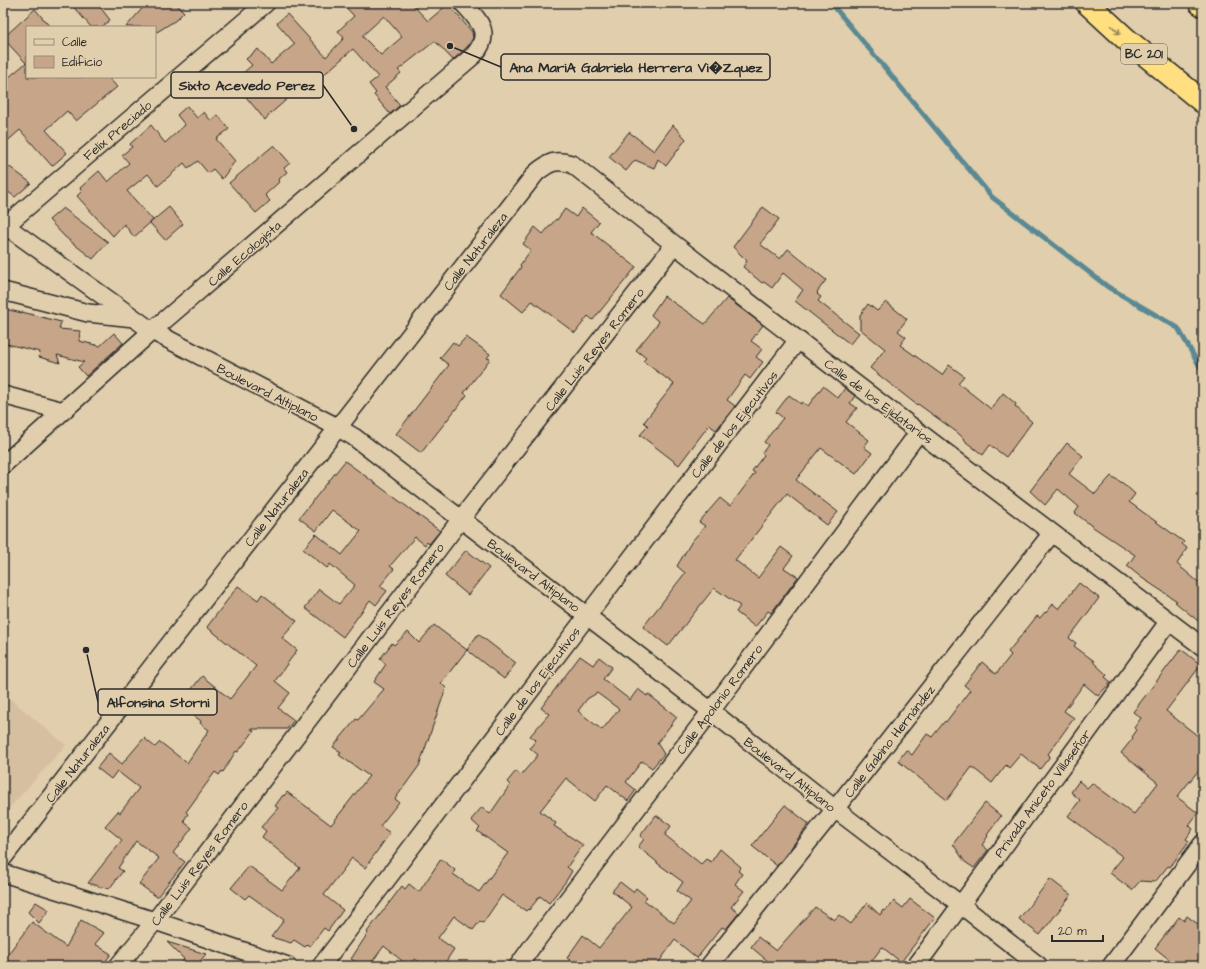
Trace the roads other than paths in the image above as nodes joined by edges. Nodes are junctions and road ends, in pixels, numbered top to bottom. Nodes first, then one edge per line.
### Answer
1 (266, 3) edge
2 (463, 3) edge
3 (1087, 3) edge
4 (1200, 3) edge
5 (1203, 5) edge
6 (1203, 102) edge
7 (553, 162) joint
8 (4, 225) edge
9 (674, 245) junction
10 (3, 291) edge
11 (134, 318) junction
12 (152, 331) junction
13 (798, 340) junction
14 (3, 395) edge
15 (63, 412) junction
16 (337, 428) junction
17 (919, 432) junction
18 (3, 465) edge
19 (461, 519) junction
20 (1052, 533) junction
21 (587, 616) junction
22 (1169, 621) junction
23 (1203, 647) edge
24 (710, 711) junction
25 (835, 809) junction
26 (1203, 844) edge
27 (3, 858) edge
28 (3, 873) edge
29 (961, 905) junction
30 (155, 921) junction
31 (118, 966) edge
32 (288, 966) edge
33 (321, 966) edge
34 (518, 966) edge
35 (709, 966) edge
36 (916, 966) edge
37 (1038, 966) edge
38 (1111, 966) edge

1 - 8 street, Felix Preciado
2 - 12 street, Calle Ecologista
3 -> 6 highway, BC 201
4 - 5 highway
7 - 9 street, Calle de los Ejidatarios
7 - 16 street, Calle Naturaleza
8 - 11 street, Boulevard Altiplano
9 - 13 street, Calle de los Ejidatarios
9 - 19 street, Calle Luis Reyes Romero
10 - 11 street
11 - 12 street, Boulevard Altiplano
12 - 15 street, Calle Ecologista
12 - 16 street, Boulevard Altiplano
13 - 17 street, Calle de los Ejidatarios
13 - 21 street, Calle de los Ejecutivos
14 - 15 street
15 - 18 street, Calle Ecologista
16 - 19 street, Boulevard Altiplano
16 - 27 street, Calle Naturaleza
17 - 20 street, Calle de los Ejidatarios
17 - 24 street, Calle Apolonio Romero
19 - 21 street, Boulevard Altiplano
19 - 30 street, Calle Luis Reyes Romero
20 - 22 street, Calle de los Ejidatarios
20 - 25 street, Calle Gabino Hernández
21 - 24 street, Boulevard Altiplano
21 - 33 street, Calle de los Ejecutivos
22 - 23 street, Calle de los Ejidatarios
22 - 29 street, Privada Aniceto Villaseñor
24 - 25 street, Boulevard Altiplano
24 - 34 street, Calle Apolonio Romero
25 - 29 street, Boulevard Altiplano
25 - 35 street, Calle Gabino Hernández
26 - 38 street
28 - 30 street
29 - 36 street, Privada Aniceto Villaseñor
29 - 37 street, Boulevard Altiplano
30 - 31 street, Calle Luis Reyes Romero
30 - 32 street

